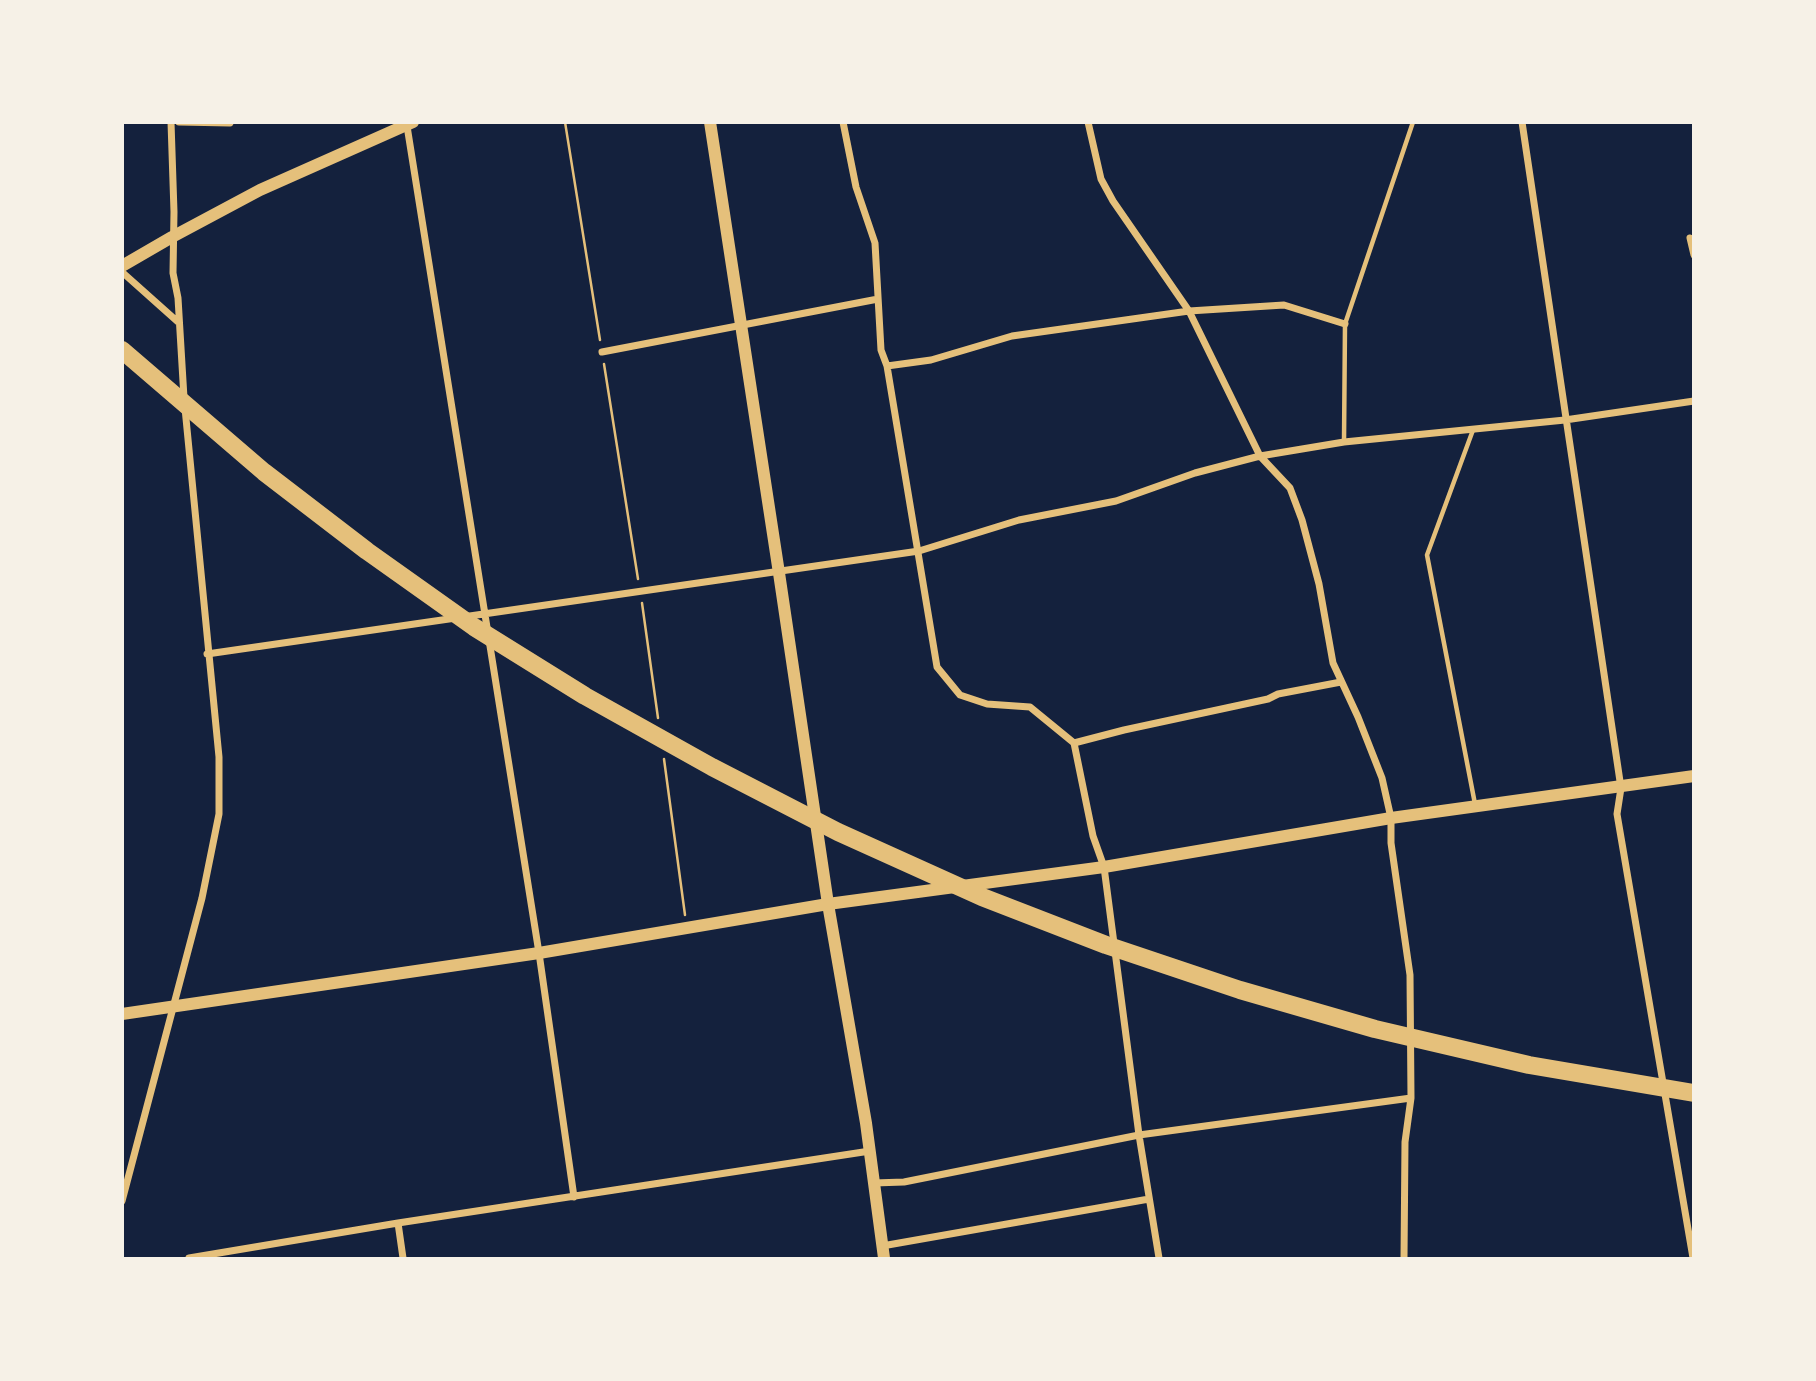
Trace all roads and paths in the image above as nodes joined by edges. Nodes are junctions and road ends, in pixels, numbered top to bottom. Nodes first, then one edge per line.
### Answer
1 (171, 122) edge
2 (179, 122) edge
3 (565, 122) edge
4 (709, 122) edge
5 (843, 122) edge
6 (1088, 122) edge
7 (1413, 122) edge
8 (1522, 122) edge
9 (229, 123) edge
10 (410, 124) edge
11 (172, 237) junction
12 (1690, 237) dead end
13 (1693, 255) edge
14 (122, 266) edge
15 (122, 272) edge
16 (878, 299) junction
17 (1189, 311) junction
18 (178, 322) junction
19 (1345, 324) junction
20 (741, 325) junction
21 (122, 351) edge
22 (602, 352) junction
23 (887, 366) junction
24 (1693, 401) edge
25 (1565, 420) junction
26 (1473, 429) junction
27 (1344, 442) junction
28 (1260, 456) junction
29 (919, 551) junction
30 (779, 573) junction
31 (640, 591) junction
32 (484, 613) junction
33 (207, 654) junction
34 (1341, 682) junction
35 (659, 726) dead end
36 (1074, 743) junction
37 (663, 753) dead end
38 (1693, 776) edge
39 (1621, 788) junction
40 (1475, 807) junction
41 (1391, 818) junction
42 (1104, 867) junction
43 (828, 904) junction
44 (687, 929) junction
45 (538, 953) junction
46 (172, 1008) junction
47 (122, 1014) edge
48 (1693, 1093) edge
49 (1411, 1098) junction
50 (1139, 1135) junction
51 (870, 1151) junction
52 (874, 1184) junction
53 (574, 1196) junction
54 (1149, 1199) junction
55 (122, 1201) edge
56 (398, 1223) junction
57 (883, 1252) edge
58 (189, 1258) edge
59 (403, 1258) edge
60 (1159, 1258) edge
61 (1404, 1258) edge
62 (1693, 1258) edge

1 - 11 street
2 - 9 street
3 - 22 path
4 - 20 street
5 - 16 street
6 - 17 street
7 - 19 lane
8 - 25 street
10 - 11 street
10 - 32 street
11 - 14 street
11 - 18 street
12 - 13 street
15 - 18 street
16 - 20 street
16 - 23 street
17 - 19 street
17 - 23 street
17 - 28 street
18 - 33 street
19 - 27 lane
20 - 22 street
20 - 30 street
21 - 48 highway
22 - 31 path
23 - 29 street
24 - 25 street
25 - 26 street
25 - 39 street
26 - 27 street
26 - 40 lane
27 - 28 street
28 - 29 street
28 - 34 street
29 - 30 street
29 - 36 street
30 - 31 street
30 - 43 street
31 - 32 street
31 - 35 path
32 - 33 street
32 - 45 street
33 - 46 street
34 - 36 street
34 - 41 street
36 - 42 street
37 - 44 path
38 - 39 street
39 - 40 street
39 - 62 street
40 - 41 street
41 - 42 street
41 - 49 street
42 - 43 street
42 - 50 street
43 - 44 street
43 - 51 street
44 - 45 street
45 - 46 street
45 - 53 street
46 - 47 street
46 - 55 street
49 - 50 street
49 - 61 street
50 - 52 street
50 - 54 street
51 - 52 street
51 - 53 street
52 - 57 street
53 - 56 street
54 - 57 street
54 - 60 street
56 - 58 street
56 - 59 street

